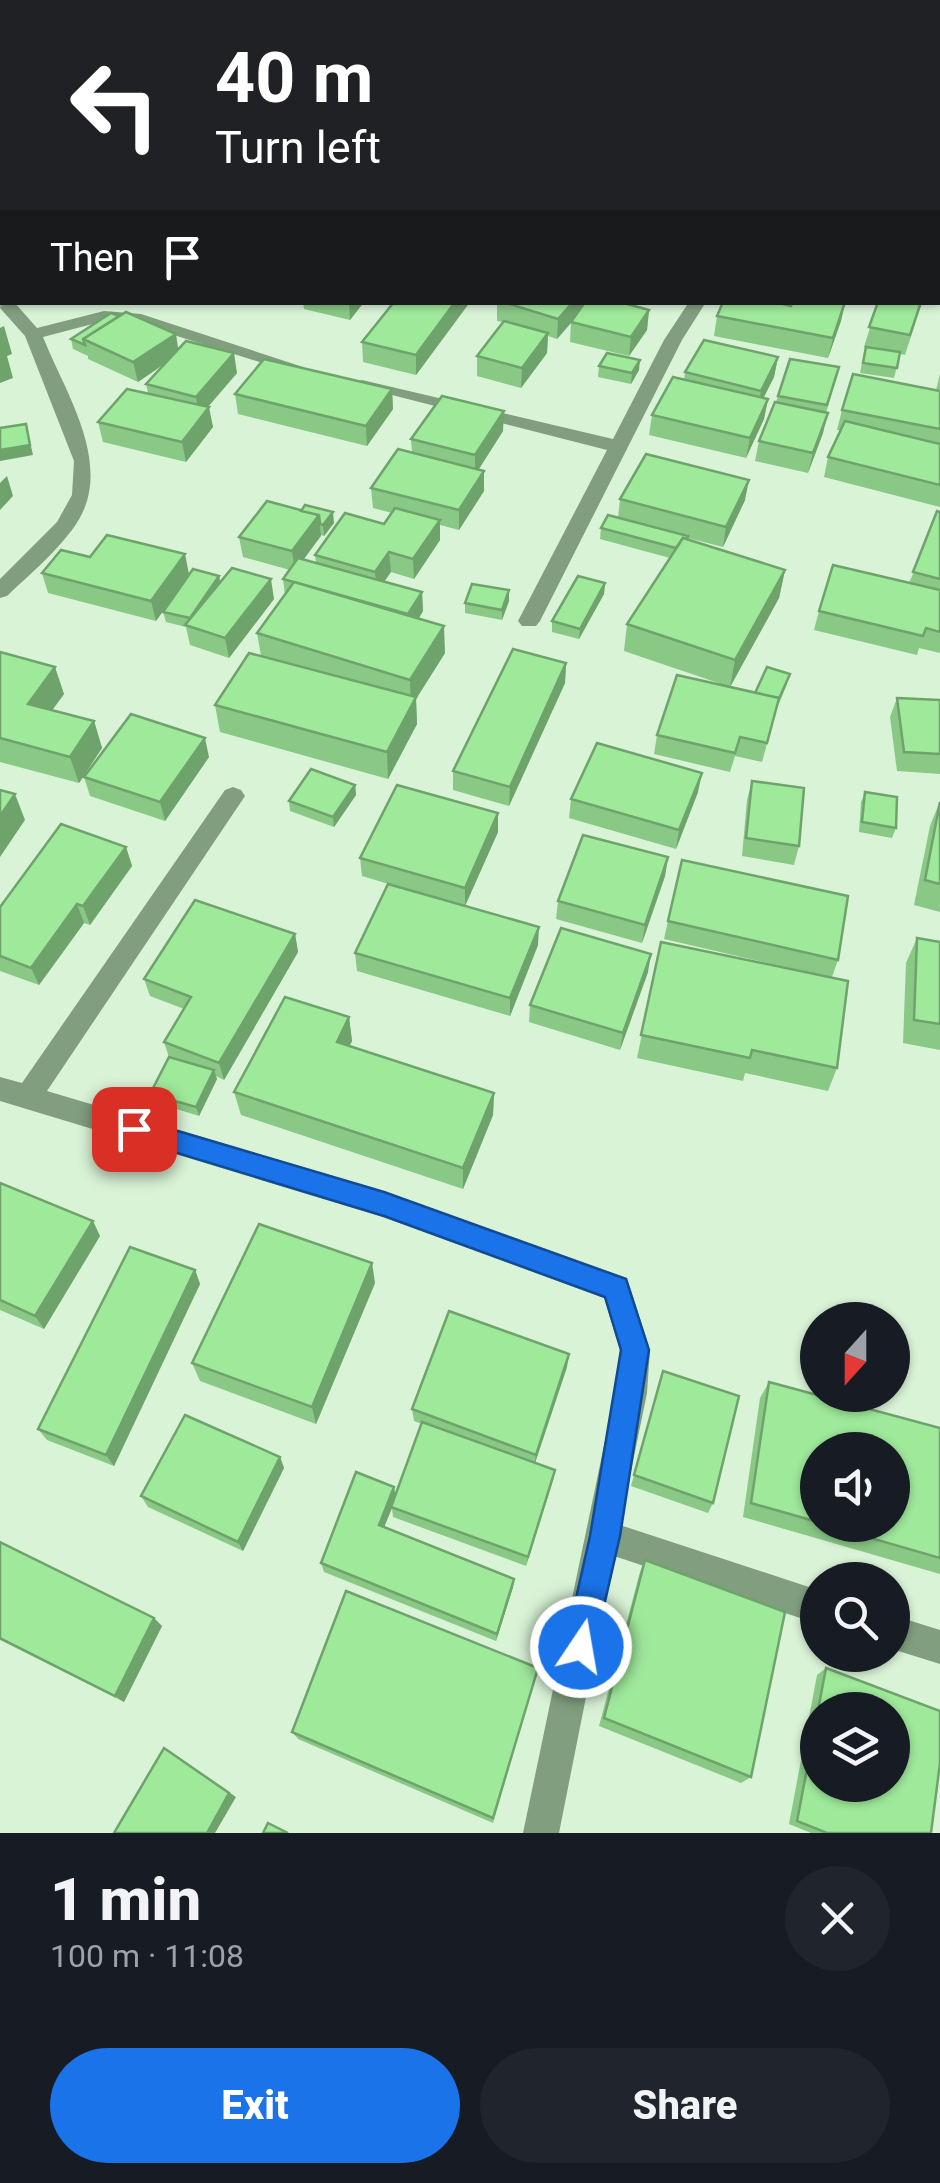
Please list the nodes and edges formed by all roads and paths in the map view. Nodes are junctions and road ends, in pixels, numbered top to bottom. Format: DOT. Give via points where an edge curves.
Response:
graph roads {
  1 [pos="6,305"];
  2 [pos="696,305"];
  3 [pos="32,334"];
  4 [pos="620,446"];
  5 [pos="0,591"];
  6 [pos="529,621"];
  7 [pos="233,796"];
  8 [pos="14,1093"];
  9 [pos="605,1536"];
  10 [pos="800,1600"];
  11 [pos="910,1638"];
  12 [pos="940,1648"];
  13 [pos="542,1833"];
  1 -- 3 [label="street"];
  2 -- 4 [label="street"];
  3 -- 4 [label="street" via="104,316 141,319 325,375"];
  3 -- 5 [label="street" via="84,462 82,495 64,526"];
  4 -- 6 [label="street"];
  7 -- 8 [label="street"];
  8 -- 9 [label="street" via="384,1204 616,1288 635,1350"];
  9 -- 10 [label="street"];
  9 -- 13 [label="street"];
  11 -- 12 [label="street"];
}
